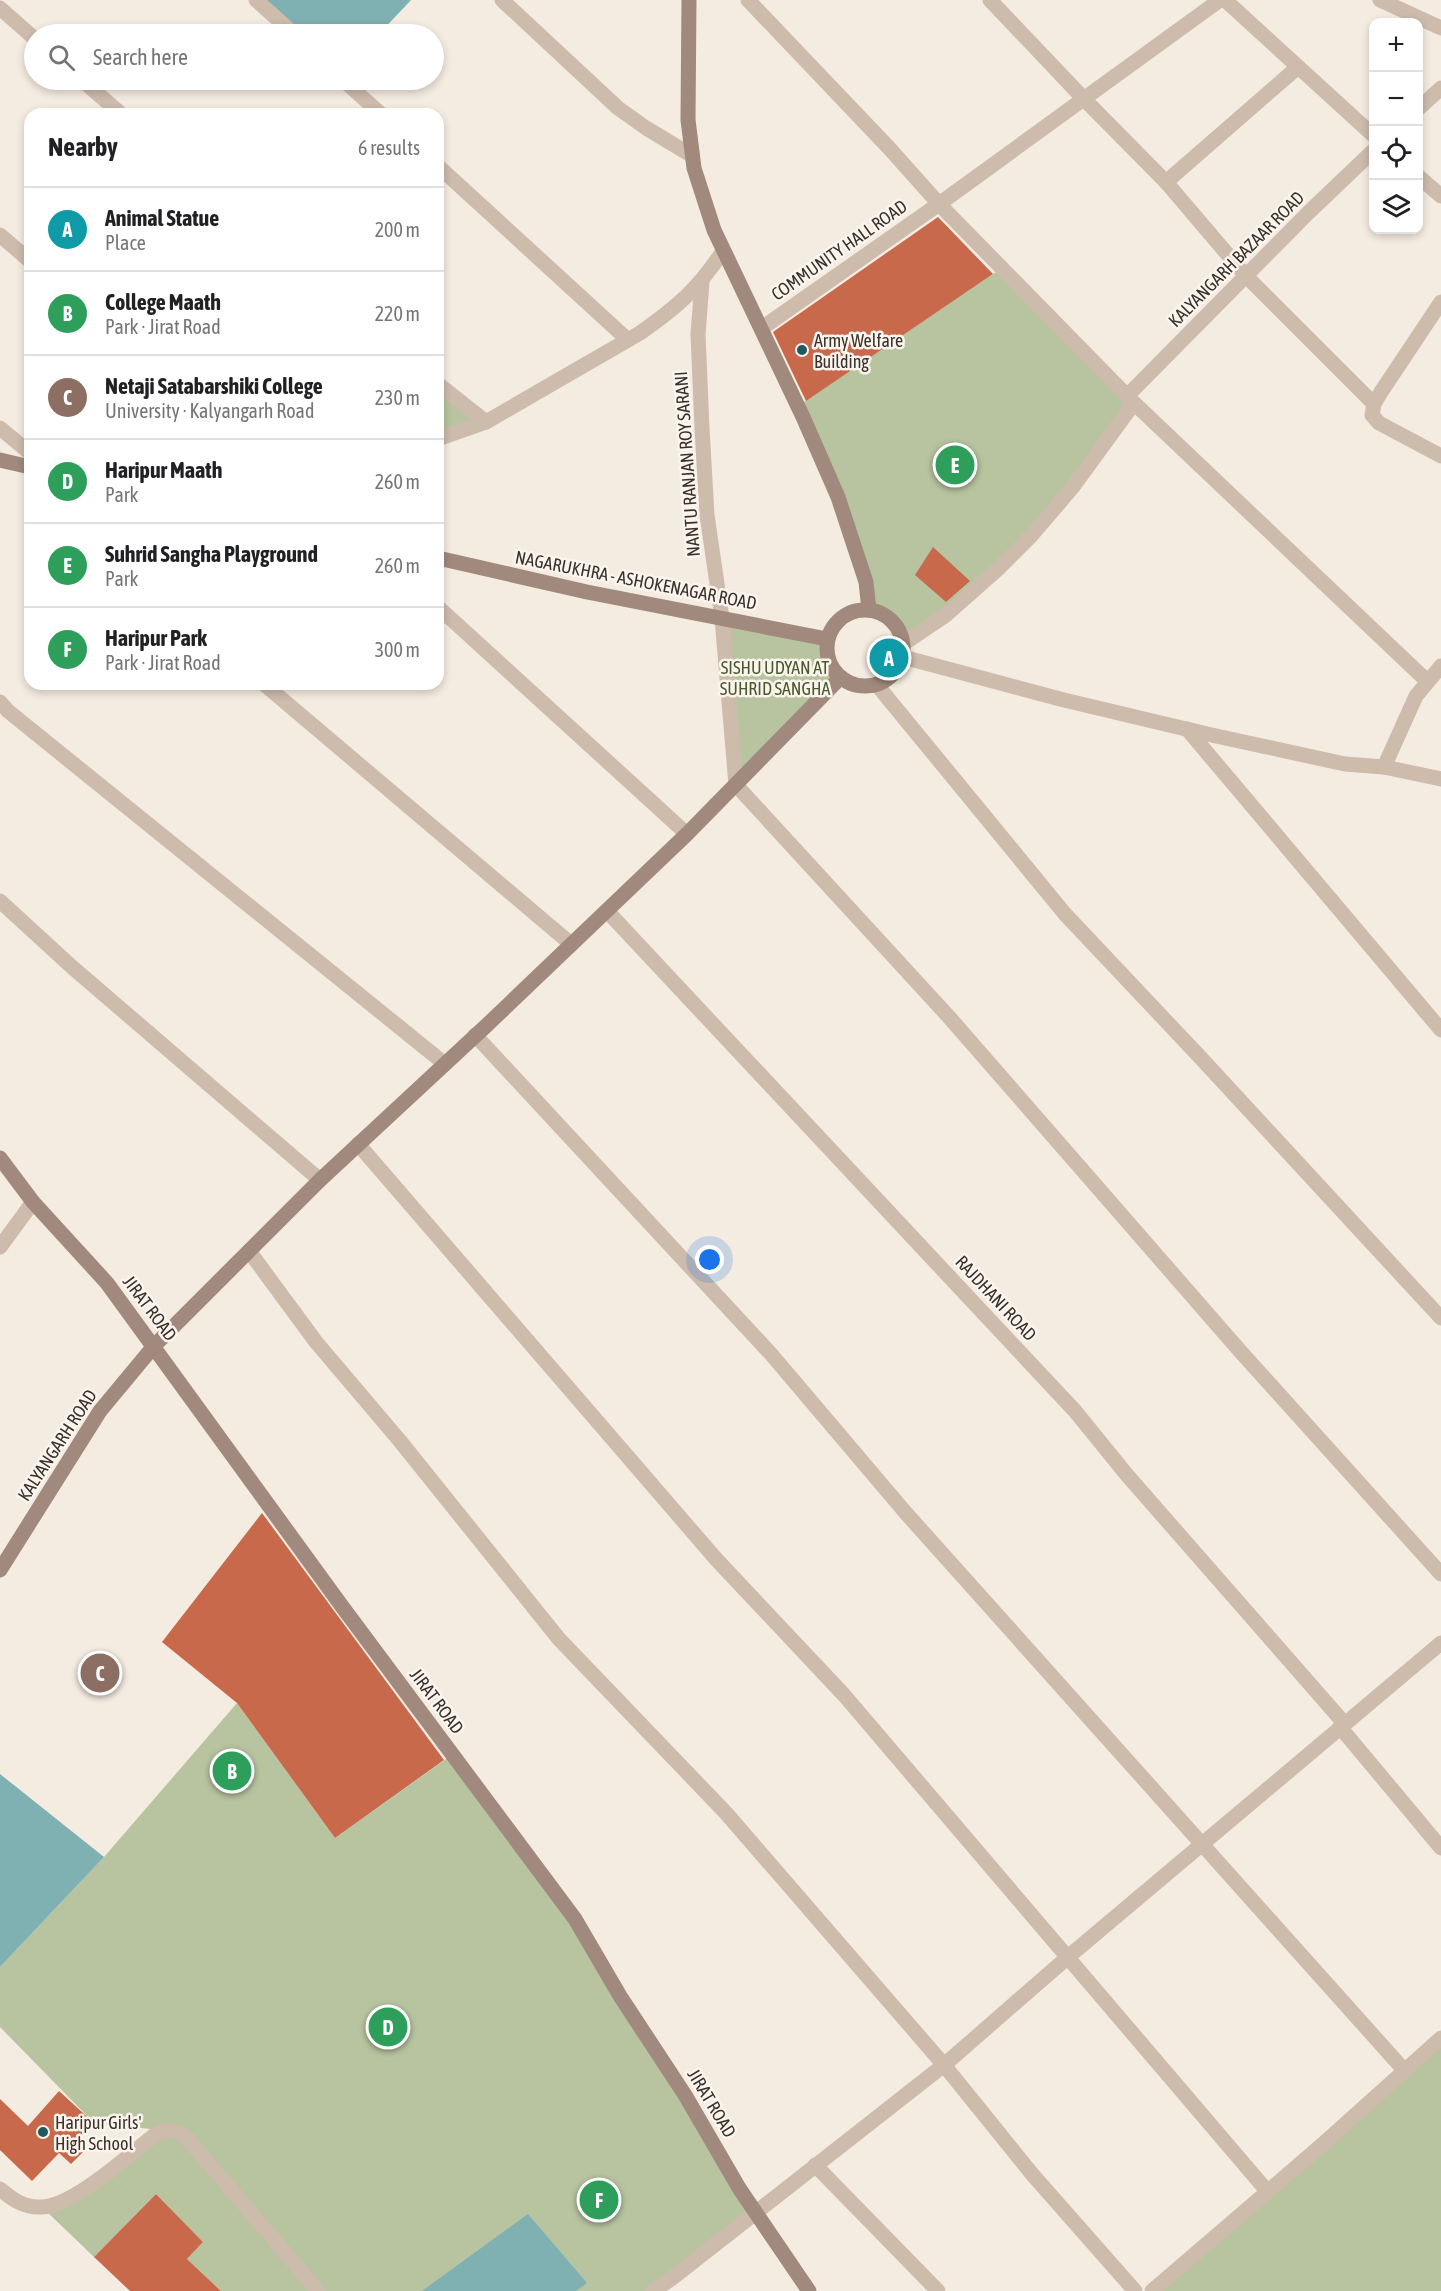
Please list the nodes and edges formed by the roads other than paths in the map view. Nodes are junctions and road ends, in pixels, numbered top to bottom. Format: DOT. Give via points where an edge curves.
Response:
graph roads {
  1 [pos="256,0"];
  2 [pos="502,0"];
  3 [pos="689,0"];
  4 [pos="748,0"];
  5 [pos="990,0"];
  6 [pos="1223,0"];
  7 [pos="1380,0"];
  8 [pos="0,8"];
  9 [pos="283,24"];
  10 [pos="1441,28"];
  11 [pos="24,29"];
  12 [pos="1298,66"];
  13 [pos="1441,88"];
  14 [pos="93,90"];
  15 [pos="354,90"];
  16 [pos="1084,99"];
  17 [pos="1423,105"];
  18 [pos="114,108"];
  19 [pos="374,108"];
  20 [pos="1369,131"];
  21 [pos="691,155"];
  22 [pos="1369,155"];
  23 [pos="444,171"];
  24 [pos="1423,180"];
  25 [pos="1166,182"];
  26 [pos="1441,196"];
  27 [pos="939,204"];
  28 [pos="0,234"];
  29 [pos="723,251"];
  30 [pos="24,256"];
  31 [pos="1246,276"];
  32 [pos="702,282"];
  33 [pos="1441,302"];
  34 [pos="762,328"];
  35 [pos="628,340"];
  36 [pos="444,389"];
  37 [pos="1130,400"];
  38 [pos="1374,404"];
  39 [pos="486,422"];
  40 [pos="0,428"];
  41 [pos="444,437"];
  42 [pos="24,448"];
  43 [pos="1441,456"];
  44 [pos="0,460"];
  45 [pos="24,467"];
  46 [pos="444,559"];
  47 [pos="869,610"];
  48 [pos="444,612"];
  49 [pos="722,618"];
  50 [pos="827,639"];
  51 [pos="903,650"];
  52 [pos="1441,666"];
  53 [pos="840,678"];
  54 [pos="1427,681"];
  55 [pos="877,685"];
  56 [pos="271,690"];
  57 [pos="0,702"];
  58 [pos="1187,729"];
  59 [pos="1384,767"];
  60 [pos="1441,779"];
  61 [pos="736,785"];
  62 [pos="687,834"];
  63 [pos="0,901"];
  64 [pos="607,911"];
  65 [pos="571,944"];
  66 [pos="1441,1030"];
  67 [pos="475,1035"];
  68 [pos="445,1064"];
  69 [pos="358,1144"];
  70 [pos="0,1158"];
  71 [pos="320,1180"];
  72 [pos="33,1202"];
  73 [pos="0,1247"];
  74 [pos="249,1251"];
  75 [pos="1441,1318"];
  76 [pos="154,1346"];
  77 [pos="0,1570"];
  78 [pos="1441,1574"];
  79 [pos="1441,1643"];
  80 [pos="1342,1725"];
  81 [pos="1201,1844"];
  82 [pos="1441,1848"];
  83 [pos="1068,1957"];
  84 [pos="1441,2038"];
  85 [pos="944,2065"];
  86 [pos="1404,2070"];
  87 [pos="815,2164"];
  88 [pos="0,2188"];
  89 [pos="1267,2191"];
  90 [pos="755,2212"];
  91 [pos="318,2291"];
  92 [pos="653,2291"];
  93 [pos="808,2291"];
  94 [pos="938,2291"];
  95 [pos="1135,2291"];
  96 [pos="1152,2291"];
  1 -- 9 [label="street"];
  2 -- 21 [label="street" via="618,108"];
  3 -- 21 [label="main road" via="687,84"];
  4 -- 27 [label="street"];
  5 -- 16 [label="street"];
  6 -- 12 [label="street"];
  6 -- 16 [label="street, COMMUNITY HALL ROAD"];
  7 -- 10 [label="street"];
  8 -- 11 [label="street"];
  12 -- 20 [label="street"];
  12 -- 25 [label="street"];
  13 -- 17 [label="street"];
  14 -- 18 [label="street"];
  15 -- 19 [label="street"];
  16 -- 25 [label="street"];
  16 -- 27 [label="street, COMMUNITY HALL ROAD"];
  21 -- 29 [label="main road"];
  22 -- 31 [label="street, KALYANGARH BAZAAR ROAD"];
  23 -- 35 [label="street"];
  24 -- 26 [label="street"];
  25 -- 31 [label="street"];
  27 -- 34 [label="street, COMMUNITY HALL ROAD"];
  27 -- 37 [label="street"];
  28 -- 30 [label="street"];
  29 -- 32 [label="street"];
  29 -- 34 [label="main road"];
  31 -- 37 [label="street, KALYANGARH BAZAAR ROAD"];
  31 -- 38 [label="street"];
  32 -- 35 [label="street"];
  32 -- 49 [label="street, NANTU RANJAN ROY SARANI" via="698,334 707,514"];
  33 -- 38 [label="street"];
  34 -- 47 [label="main road" via="838,497 866,582"];
  35 -- 39 [label="street"];
  36 -- 39 [label="street"];
  37 -- 51 [label="street, KALYANGARH BAZAAR ROAD" via="1072,488 1030,536 998,569"];
  37 -- 54 [label="street"];
  38 -- 43 [label="street" via="1372,415 1379,423"];
  39 -- 41 [label="street"];
  40 -- 42 [label="street"];
  44 -- 45 [label="main road"];
  46 -- 49 [label="main road, NAGARUKHRA - ASHOKENAGAR ROAD"];
  47 -- 50 [label="main road" via="845,615"];
  47 -- 51 [label="main road" via="892,621 900,631"];
  48 -- 62 [label="street"];
  49 -- 50 [label="main road, NAGARUKHRA - ASHOKENAGAR ROAD"];
  49 -- 61 [label="street, NANTU RANJAN ROY SARANI"];
  50 -- 53 [label="main road" via="827,657"];
  51 -- 55 [label="main road" via="898,669"];
  51 -- 58 [label="street" via="1053,697"];
  52 -- 54 [label="street"];
  53 -- 55 [label="main road" via="864,687"];
  53 -- 61 [label="main road, KALYANGARH ROAD"];
  54 -- 59 [label="street" via="1416,696"];
  55 -- 75 [label="street" via="1065,914"];
  56 -- 65 [label="street"];
  57 -- 68 [label="street"];
  58 -- 59 [label="street" via="1345,764"];
  58 -- 66 [label="street"];
  59 -- 60 [label="street"];
  61 -- 62 [label="main road, KALYANGARH ROAD"];
  61 -- 78 [label="street" via="949,1017 1232,1342"];
  62 -- 64 [label="main road, KALYANGARH ROAD"];
  63 -- 71 [label="street"];
  64 -- 65 [label="main road, KALYANGARH ROAD"];
  64 -- 80 [label="street, RAJDHANI ROAD" via="1075,1412"];
  65 -- 67 [label="main road, KALYANGARH ROAD"];
  67 -- 68 [label="main road, KALYANGARH ROAD"];
  67 -- 81 [label="street" via="771,1354 904,1512"];
  68 -- 69 [label="main road, KALYANGARH ROAD"];
  69 -- 71 [label="main road, KALYANGARH ROAD"];
  69 -- 83 [label="street" via="716,1559 844,1695"];
  70 -- 72 [label="main road, JIRAT ROAD"];
  71 -- 74 [label="main road, KALYANGARH ROAD"];
  72 -- 73 [label="street"];
  72 -- 76 [label="main road, JIRAT ROAD" via="107,1283"];
  74 -- 76 [label="main road, KALYANGARH ROAD"];
  74 -- 85 [label="street" via="316,1342 559,1639 726,1813"];
  76 -- 77 [label="main road, KALYANGARH ROAD" via="100,1411"];
  76 -- 90 [label="main road, JIRAT ROAD" via="575,1919"];
  79 -- 80 [label="street"];
  80 -- 81 [label="street"];
  80 -- 82 [label="street, RAJDHANI ROAD"];
  81 -- 83 [label="street"];
  81 -- 86 [label="street"];
  83 -- 85 [label="street"];
  83 -- 89 [label="street"];
  84 -- 86 [label="street"];
  85 -- 87 [label="street"];
  85 -- 95 [label="street" via="1032,2174"];
  86 -- 89 [label="street"];
  87 -- 90 [label="street"];
  87 -- 94 [label="street"];
  88 -- 91 [label="street" via="28,2206 43,2208 60,2203 75,2196 156,2134 180,2132"];
  89 -- 96 [label="street"];
  90 -- 92 [label="street"];
  90 -- 93 [label="main road, JIRAT ROAD"];
}
